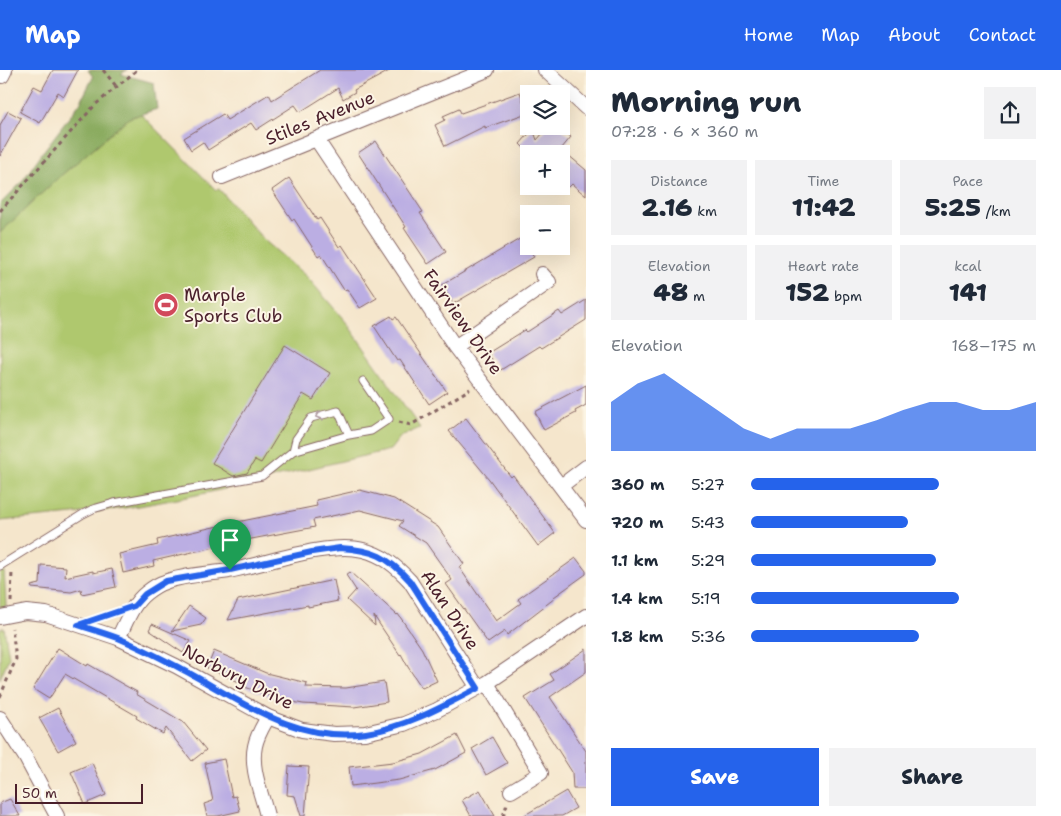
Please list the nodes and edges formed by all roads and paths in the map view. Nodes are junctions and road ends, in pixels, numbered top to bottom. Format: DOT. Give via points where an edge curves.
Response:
graph roads {
  1 [pos="103,70"];
  2 [pos="137,70"];
  3 [pos="487,70"];
  4 [pos="544,70"];
  5 [pos="116,86"];
  6 [pos="586,108"];
  7 [pos="317,140"];
  8 [pos="222,177"];
  9 [pos="0,211"];
  10 [pos="542,274"];
  11 [pos="455,347"];
  12 [pos="363,381"];
  13 [pos="482,382"];
  14 [pos="389,419"];
  15 [pos="349,436"];
  16 [pos="293,450"];
  17 [pos="586,467"];
  18 [pos="561,486"];
  19 [pos="586,520"];
  20 [pos="0,566"];
  21 [pos="586,616"];
  22 [pos="0,617"];
  23 [pos="118,638"];
  24 [pos="482,686"];
  25 [pos="268,717"];
  26 [pos="0,718"];
  27 [pos="511,791"];
  28 [pos="58,816"];
  29 [pos="268,816"];
  1 -- 5 [label="path"];
  2 -- 5 [label="path"];
  3 -- 7 [label="street, Stiles Avenue"];
  4 -- 6 [label="street"];
  5 -- 9 [label="path"];
  7 -- 8 [label="street, Stiles Avenue"];
  7 -- 11 [label="street, Fairview Drive"];
  10 -- 11 [label="street" via="549,282"];
  11 -- 13 [label="street, Fairview Drive"];
  12 -- 14 [label="lane"];
  13 -- 14 [label="path" via="410,425"];
  13 -- 18 [label="street, Fairview Drive"];
  14 -- 15 [label="lane" via="371,431"];
  15 -- 16 [label="lane"];
  15 -- 16 [label="lane, one-way" via="338,411 311,418 296,439"];
  16 -- 20 [label="lane" via="262,476 93,509"];
  17 -- 18 [label="street"];
  18 -- 19 [label="street, Fairview Drive"];
  21 -- 24 [label="street, Norbury Drive"];
  22 -- 23 [label="street, Norbury Drive" via="26,612 46,614"];
  23 -- 24 [label="street, Alan Drive" via="136,603 166,581 312,552 362,549 380,555 410,581"];
  23 -- 25 [label="street, Norbury Drive"];
  24 -- 25 [label="street, Norbury Drive" via="404,724 365,733 302,730"];
  24 -- 27 [label="street, Alan Drive" via="541,773"];
  25 -- 29 [label="street" via="258,736 254,754"];
  26 -- 28 [label="street"];
}
